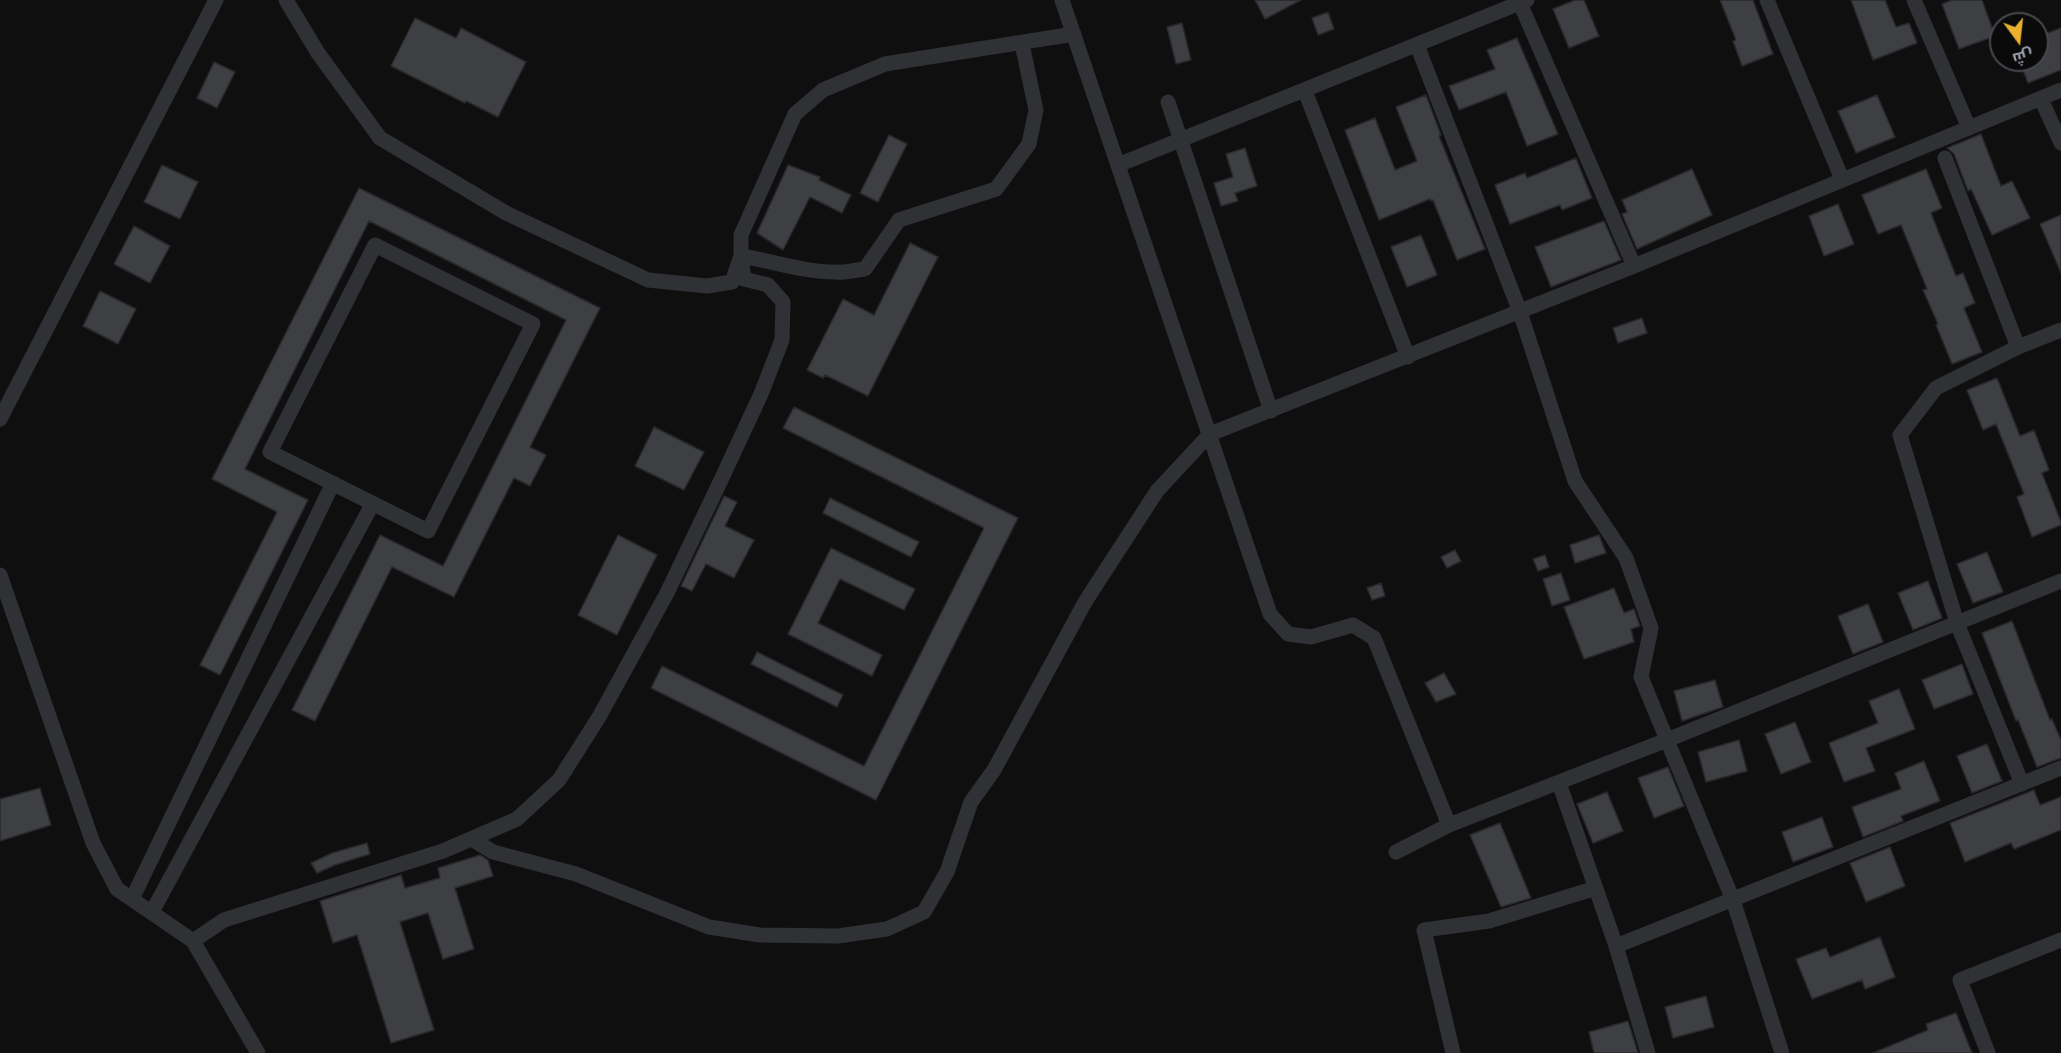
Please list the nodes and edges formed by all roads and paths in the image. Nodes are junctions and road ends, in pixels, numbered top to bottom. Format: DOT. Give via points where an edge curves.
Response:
graph roads {
  1 [pos="216,0"];
  2 [pos="286,0"];
  3 [pos="1062,0"];
  4 [pos="1767,0"];
  5 [pos="1914,0"];
  6 [pos="1524,2"];
  7 [pos="1074,34"];
  8 [pos="1022,44"];
  9 [pos="1417,45"];
  10 [pos="2061,90"];
  11 [pos="1305,91"];
  12 [pos="2041,99"];
  13 [pos="1168,102"];
  14 [pos="1969,128"];
  15 [pos="1182,140"];
  16 [pos="2061,143"];
  17 [pos="1945,158"];
  18 [pos="1118,165"];
  19 [pos="1842,179"];
  20 [pos="741,256"];
  21 [pos="1634,266"];
  22 [pos="1520,312"];
  23 [pos="2061,330"];
  24 [pos="2018,347"];
  25 [pos="1408,357"];
  26 [pos="1271,411"];
  27 [pos="0,419"];
  28 [pos="1210,434"];
  29 [pos="333,483"];
  30 [pos="373,504"];
  31 [pos="0,575"];
  32 [pos="2061,581"];
  33 [pos="1957,623"];
  34 [pos="1667,740"];
  35 [pos="2061,768"];
  36 [pos="1559,783"];
  37 [pos="2022,784"];
  38 [pos="1449,825"];
  39 [pos="472,839"];
  40 [pos="1396,852"];
  41 [pos="1596,888"];
  42 [pos="132,899"];
  43 [pos="1733,900"];
  44 [pos="152,912"];
  45 [pos="2061,940"];
  46 [pos="193,941"];
  47 [pos="1616,946"];
  48 [pos="258,1053"];
  49 [pos="1453,1053"];
  50 [pos="1648,1053"];
  51 [pos="1782,1053"];
  52 [pos="1988,1053"];
  1 -- 27 [label="street"];
  2 -- 20 [label="street" via="318,53 380,138 506,213 648,280 707,286 732,282"];
  3 -- 7 [label="street"];
  4 -- 19 [label="street"];
  5 -- 14 [label="street"];
  6 -- 9 [label="street"];
  6 -- 21 [label="street"];
  7 -- 8 [label="street"];
  7 -- 18 [label="street"];
  8 -- 20 [label="street" via="885,64 823,90 795,114 741,236"];
  8 -- 20 [label="street" via="1036,110 1029,144 996,189 899,220 865,269 838,273 806,270"];
  9 -- 11 [label="street"];
  9 -- 22 [label="street"];
  10 -- 12 [label="street"];
  11 -- 15 [label="street"];
  11 -- 25 [label="street"];
  12 -- 14 [label="street"];
  12 -- 16 [label="street"];
  13 -- 15 [label="street"];
  14 -- 19 [label="street"];
  15 -- 18 [label="street"];
  15 -- 26 [label="street"];
  17 -- 24 [label="street"];
  18 -- 28 [label="street"];
  19 -- 21 [label="street"];
  20 -- 39 [label="street" via="744,279 768,285 783,302 782,340 761,394 667,593 599,717 559,780 517,819"];
  21 -- 22 [label="street"];
  22 -- 25 [label="street"];
  22 -- 34 [label="street" via="1575,482 1626,558 1651,628 1641,677"];
  23 -- 24 [label="street"];
  24 -- 33 [label="street" via="1936,388 1900,435"];
  25 -- 26 [label="street"];
  26 -- 28 [label="street"];
  28 -- 38 [label="street" via="1270,614 1288,634 1311,637 1353,625 1374,638"];
  28 -- 39 [label="street" via="1157,491 1085,602 994,770 971,802 947,872 924,912 887,929 838,936 760,934 709,927 576,874 493,852"];
  29 -- 30 [label="street"];
  29 -- 30 [label="street" via="270,452 375,244 533,324 428,531"];
  29 -- 42 [label="street"];
  30 -- 44 [label="street"];
  31 -- 42 [label="street" via="93,843 117,889"];
  32 -- 33 [label="street"];
  33 -- 34 [label="street"];
  33 -- 37 [label="street"];
  34 -- 36 [label="street"];
  34 -- 43 [label="street"];
  35 -- 37 [label="street"];
  36 -- 38 [label="street"];
  36 -- 41 [label="street"];
  37 -- 43 [label="street"];
  38 -- 40 [label="street"];
  39 -- 46 [label="street" via="224,920"];
  41 -- 47 [label="street"];
  41 -- 49 [label="street" via="1489,921 1424,930"];
  42 -- 44 [label="street"];
  43 -- 47 [label="street"];
  43 -- 51 [label="street"];
  44 -- 46 [label="street"];
  45 -- 52 [label="street" via="1960,980"];
  46 -- 48 [label="street"];
  47 -- 50 [label="street"];
}
